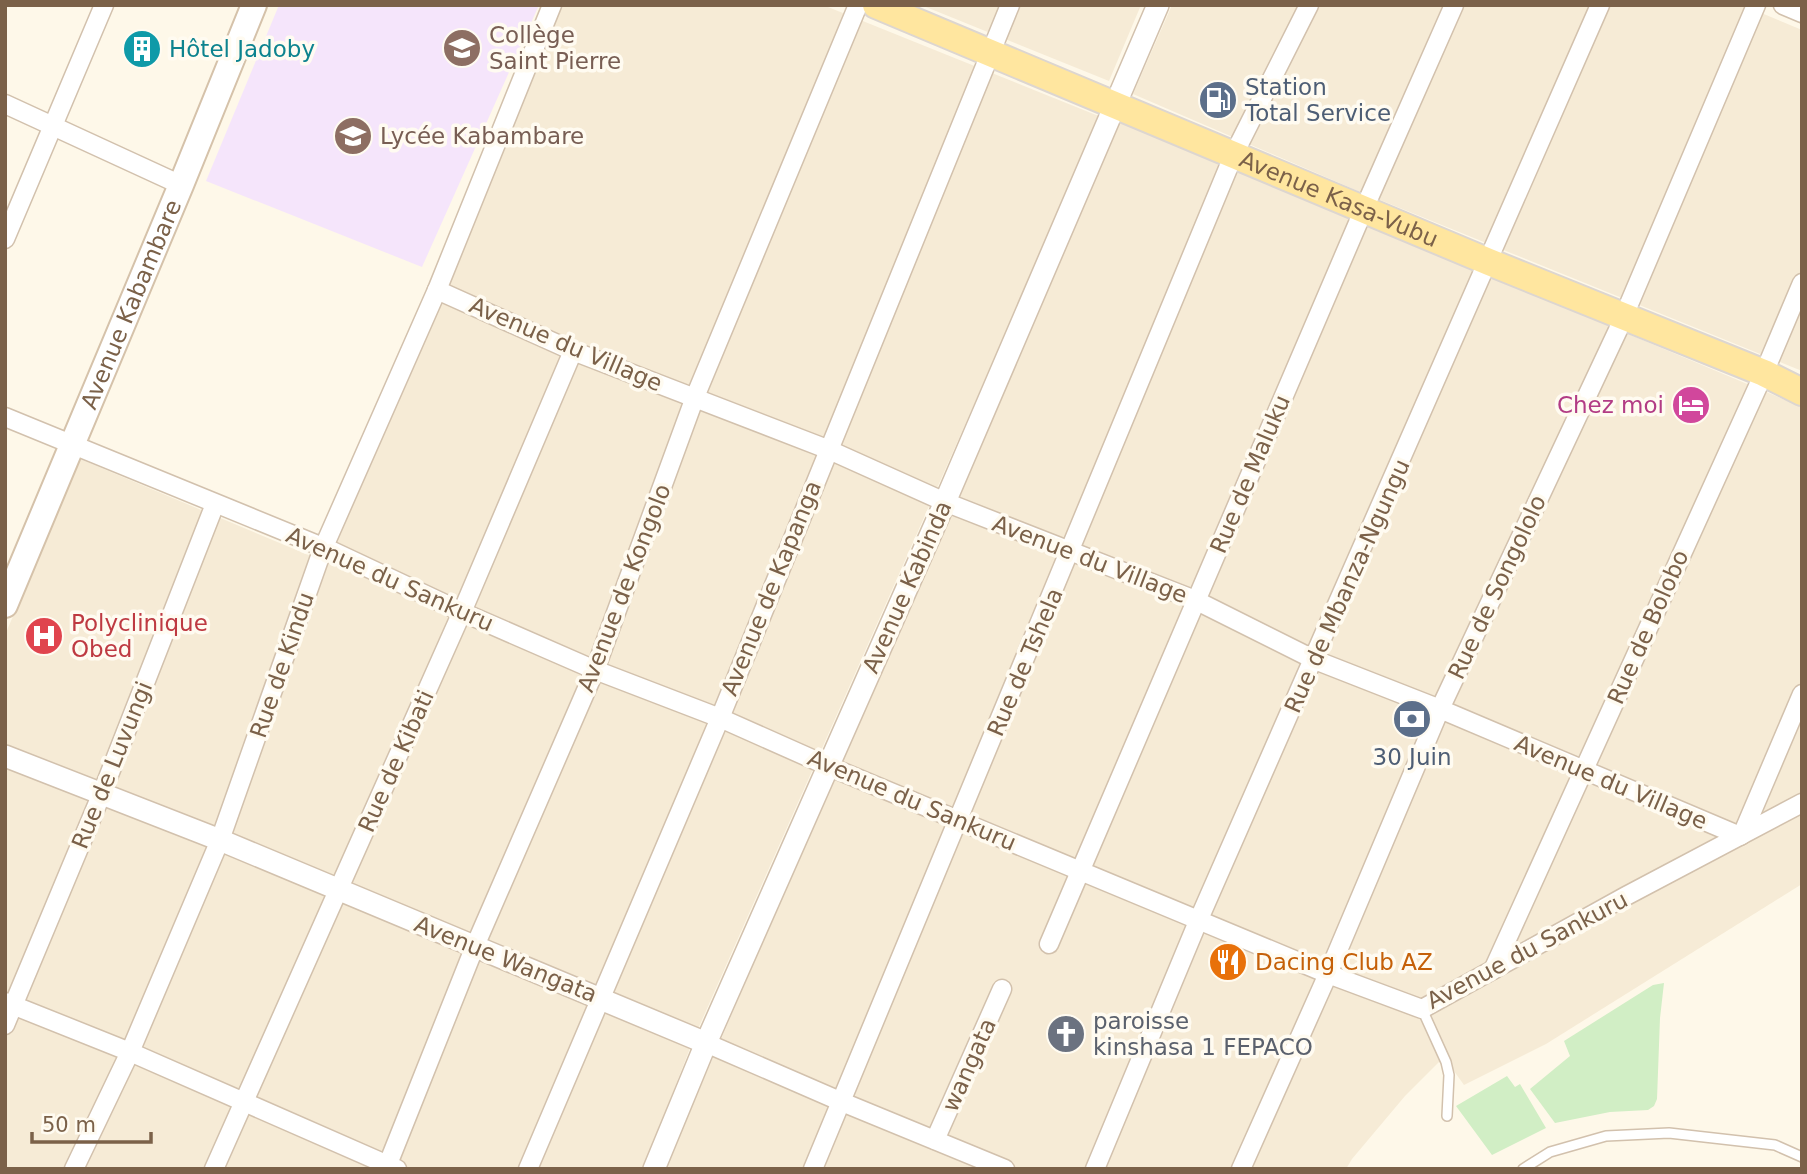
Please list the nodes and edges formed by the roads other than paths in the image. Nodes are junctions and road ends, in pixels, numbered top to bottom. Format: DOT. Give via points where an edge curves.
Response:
graph roads {
  1 [pos="104,5"];
  2 [pos="254,5"];
  3 [pos="552,5"];
  4 [pos="858,5"];
  5 [pos="876,5"];
  6 [pos="1010,5"];
  7 [pos="1158,5"];
  8 [pos="1310,5"];
  9 [pos="1454,5"];
  10 [pos="1600,5"];
  11 [pos="1756,5"];
  12 [pos="1783,5"];
  13 [pos="1802,13"];
  14 [pos="991,51"];
  15 [pos="5,104"];
  16 [pos="1115,104"];
  17 [pos="52,125"];
  18 [pos="1234,154"];
  19 [pos="181,185"];
  20 [pos="1364,209"];
  21 [pos="5,239"];
  22 [pos="1489,262"];
  23 [pos="1802,283"];
  24 [pos="437,290"];
  25 [pos="1624,317"];
  26 [pos="573,351"];
  27 [pos="1764,373"];
  28 [pos="1802,392"];
  29 [pos="695,397"];
  30 [pos="5,417"];
  31 [pos="73,444"];
  32 [pos="827,449"];
  33 [pos="945,502"];
  34 [pos="215,504"];
  35 [pos="323,548"];
  36 [pos="1071,552"];
  37 [pos="1195,600"];
  38 [pos="5,605"];
  39 [pos="462,612"];
  40 [pos="1315,660"];
  41 [pos="596,670"];
  42 [pos="1802,694"];
  43 [pos="1440,709"];
  44 [pos="720,718"];
  45 [pos="5,756"];
  46 [pos="828,766"];
  47 [pos="1583,770"];
  48 [pos="102,793"];
  49 [pos="1802,803"];
  50 [pos="959,819"];
  51 [pos="1741,835"];
  52 [pos="220,840"];
  53 [pos="1080,870"];
  54 [pos="339,890"];
  55 [pos="1199,919"];
  56 [pos="1048,944"];
  57 [pos="475,946"];
  58 [pos="1493,970"];
  59 [pos="1328,974"];
  60 [pos="1002,989"];
  61 [pos="600,997"];
  62 [pos="9,1004"];
  63 [pos="1422,1009"];
  64 [pos="5,1025"];
  65 [pos="706,1043"];
  66 [pos="130,1052"];
  67 [pos="842,1102"];
  68 [pos="242,1103"];
  69 [pos="1447,1116"];
  70 [pos="935,1140"];
  71 [pos="1802,1157"];
  72 [pos="965,1161"];
  73 [pos="390,1168"];
  74 [pos="74,1169"];
  75 [pos="214,1169"];
  76 [pos="528,1169"];
  77 [pos="654,1169"];
  78 [pos="813,1169"];
  79 [pos="1004,1169"];
  80 [pos="1095,1169"];
  81 [pos="1241,1169"];
  82 [pos="1523,1169"];
  1 -- 17 [label="street"];
  2 -- 19 [label="main road, Avenue Kabambare"];
  3 -- 24 [label="street, Rue de Kindu"];
  4 -- 29 [label="street, Avenue de Kongolo"];
  5 -- 14 [label="main road, Avenue Kasa-Vubu"];
  6 -- 14 [label="street, Avenue de Kapanga"];
  7 -- 16 [label="street, Avenue Kabinda"];
  8 -- 18 [label="street, Rue de Tshela"];
  9 -- 20 [label="street, Rue de Maluku"];
  10 -- 22 [label="street, Rue de Mbanza-Ngungu"];
  11 -- 25 [label="street, Rue de Songololo"];
  12 -- 13 [label="street"];
  14 -- 16 [label="main road, Avenue Kasa-Vubu"];
  14 -- 32 [label="street, Avenue de Kapanga"];
  15 -- 17 [label="street"];
  16 -- 18 [label="main road, Avenue Kasa-Vubu"];
  16 -- 33 [label="street, Avenue Kabinda"];
  17 -- 19 [label="street"];
  17 -- 21 [label="street"];
  18 -- 20 [label="main road, Avenue Kasa-Vubu"];
  18 -- 36 [label="street, Rue de Tshela"];
  19 -- 31 [label="main road, Avenue Kabambare"];
  20 -- 22 [label="main road, Avenue Kasa-Vubu"];
  20 -- 37 [label="street, Rue de Maluku"];
  22 -- 25 [label="main road, Avenue Kasa-Vubu"];
  22 -- 40 [label="street, Rue de Mbanza-Ngungu"];
  23 -- 27 [label="street, Rue de Bolobo"];
  24 -- 26 [label="street, Avenue du Village"];
  24 -- 35 [label="street, Rue de Kindu"];
  25 -- 27 [label="main road, Avenue Kasa-Vubu"];
  25 -- 43 [label="street, Rue de Songololo"];
  26 -- 29 [label="street, Avenue du Village"];
  26 -- 39 [label="street, Rue de Kibati"];
  27 -- 28 [label="main road, Avenue Kasa-Vubu"];
  27 -- 47 [label="street, Rue de Bolobo"];
  29 -- 32 [label="street, Avenue du Village"];
  29 -- 41 [label="street, Avenue de Kongolo"];
  30 -- 31 [label="street, Avenue du Sankuru"];
  31 -- 34 [label="street, Avenue du Sankuru"];
  31 -- 38 [label="main road, Avenue Kabambare"];
  32 -- 33 [label="street, Avenue du Village"];
  32 -- 44 [label="street, Avenue de Kapanga"];
  33 -- 36 [label="street, Avenue du Village"];
  33 -- 46 [label="street, Avenue Kabinda"];
  34 -- 35 [label="street, Avenue du Sankuru"];
  34 -- 48 [label="street, Rue de Luvungi"];
  35 -- 39 [label="street, Avenue du Sankuru"];
  35 -- 52 [label="street, Rue de Kindu"];
  36 -- 37 [label="street, Avenue du Village"];
  36 -- 50 [label="street, Rue de Tshela"];
  37 -- 40 [label="street, Avenue du Village"];
  37 -- 53 [label="street, Rue de Maluku"];
  39 -- 41 [label="street, Avenue du Sankuru"];
  39 -- 54 [label="street, Rue de Kibati"];
  40 -- 43 [label="street, Avenue du Village"];
  40 -- 55 [label="street, Rue de Mbanza-Ngungu"];
  41 -- 44 [label="street, Avenue du Sankuru"];
  41 -- 57 [label="street, Avenue de Kongolo"];
  42 -- 51 [label="street"];
  43 -- 47 [label="street, Avenue du Village"];
  43 -- 59 [label="street, Rue de Songololo"];
  44 -- 46 [label="street, Avenue du Sankuru"];
  44 -- 61 [label="street, Avenue de Kapanga"];
  45 -- 48 [label="street, Avenue Wangata"];
  46 -- 50 [label="street, Avenue du Sankuru"];
  46 -- 65 [label="street, Avenue Kabinda"];
  47 -- 51 [label="street, Avenue du Village"];
  47 -- 58 [label="street, Rue de Bolobo"];
  48 -- 52 [label="street, Avenue Wangata"];
  48 -- 62 [label="street, Rue de Luvungi"];
  49 -- 51 [label="street, Avenue du Sankuru"];
  50 -- 53 [label="street, Avenue du Sankuru"];
  50 -- 67 [label="street, Rue de Tshela"];
  51 -- 58 [label="street, Avenue du Sankuru"];
  52 -- 54 [label="street, Avenue Wangata"];
  52 -- 66 [label="street, Rue de Kindu"];
  53 -- 55 [label="street, Avenue du Sankuru"];
  53 -- 56 [label="street, Rue de Maluku"];
  54 -- 57 [label="street, Avenue Wangata"];
  54 -- 68 [label="street, Rue de Kibati"];
  55 -- 59 [label="street, Avenue du Sankuru"];
  55 -- 80 [label="street, Rue de Mbanza-Ngungu"];
  57 -- 61 [label="street, Avenue Wangata"];
  57 -- 73 [label="street, Avenue de Kongolo"];
  58 -- 63 [label="street, Avenue du Sankuru"];
  59 -- 63 [label="street, Avenue du Sankuru"];
  59 -- 81 [label="street, Rue de Songololo"];
  60 -- 70 [label="street, wangata"];
  61 -- 65 [label="street, Avenue Wangata"];
  61 -- 76 [label="street, Avenue de Kapanga"];
  62 -- 64 [label="street, Rue de Luvungi"];
  62 -- 66 [label="street"];
  63 -- 69 [label="lane" via="1446,1062"];
  65 -- 67 [label="street, Avenue Wangata"];
  65 -- 77 [label="street, Avenue Kabinda"];
  66 -- 68 [label="street"];
  66 -- 74 [label="street, Rue de Kindu"];
  67 -- 70 [label="street, Avenue Wangata"];
  67 -- 78 [label="street, Rue de Tshela"];
  68 -- 73 [label="street"];
  68 -- 75 [label="street, Rue de Kibati"];
  70 -- 72 [label="street, Avenue Wangata"];
  71 -- 82 [label="lane" via="1775,1145 1657,1133 1606,1136 1550,1152"];
  72 -- 79 [label="street, Avenue Wangata"];
}
